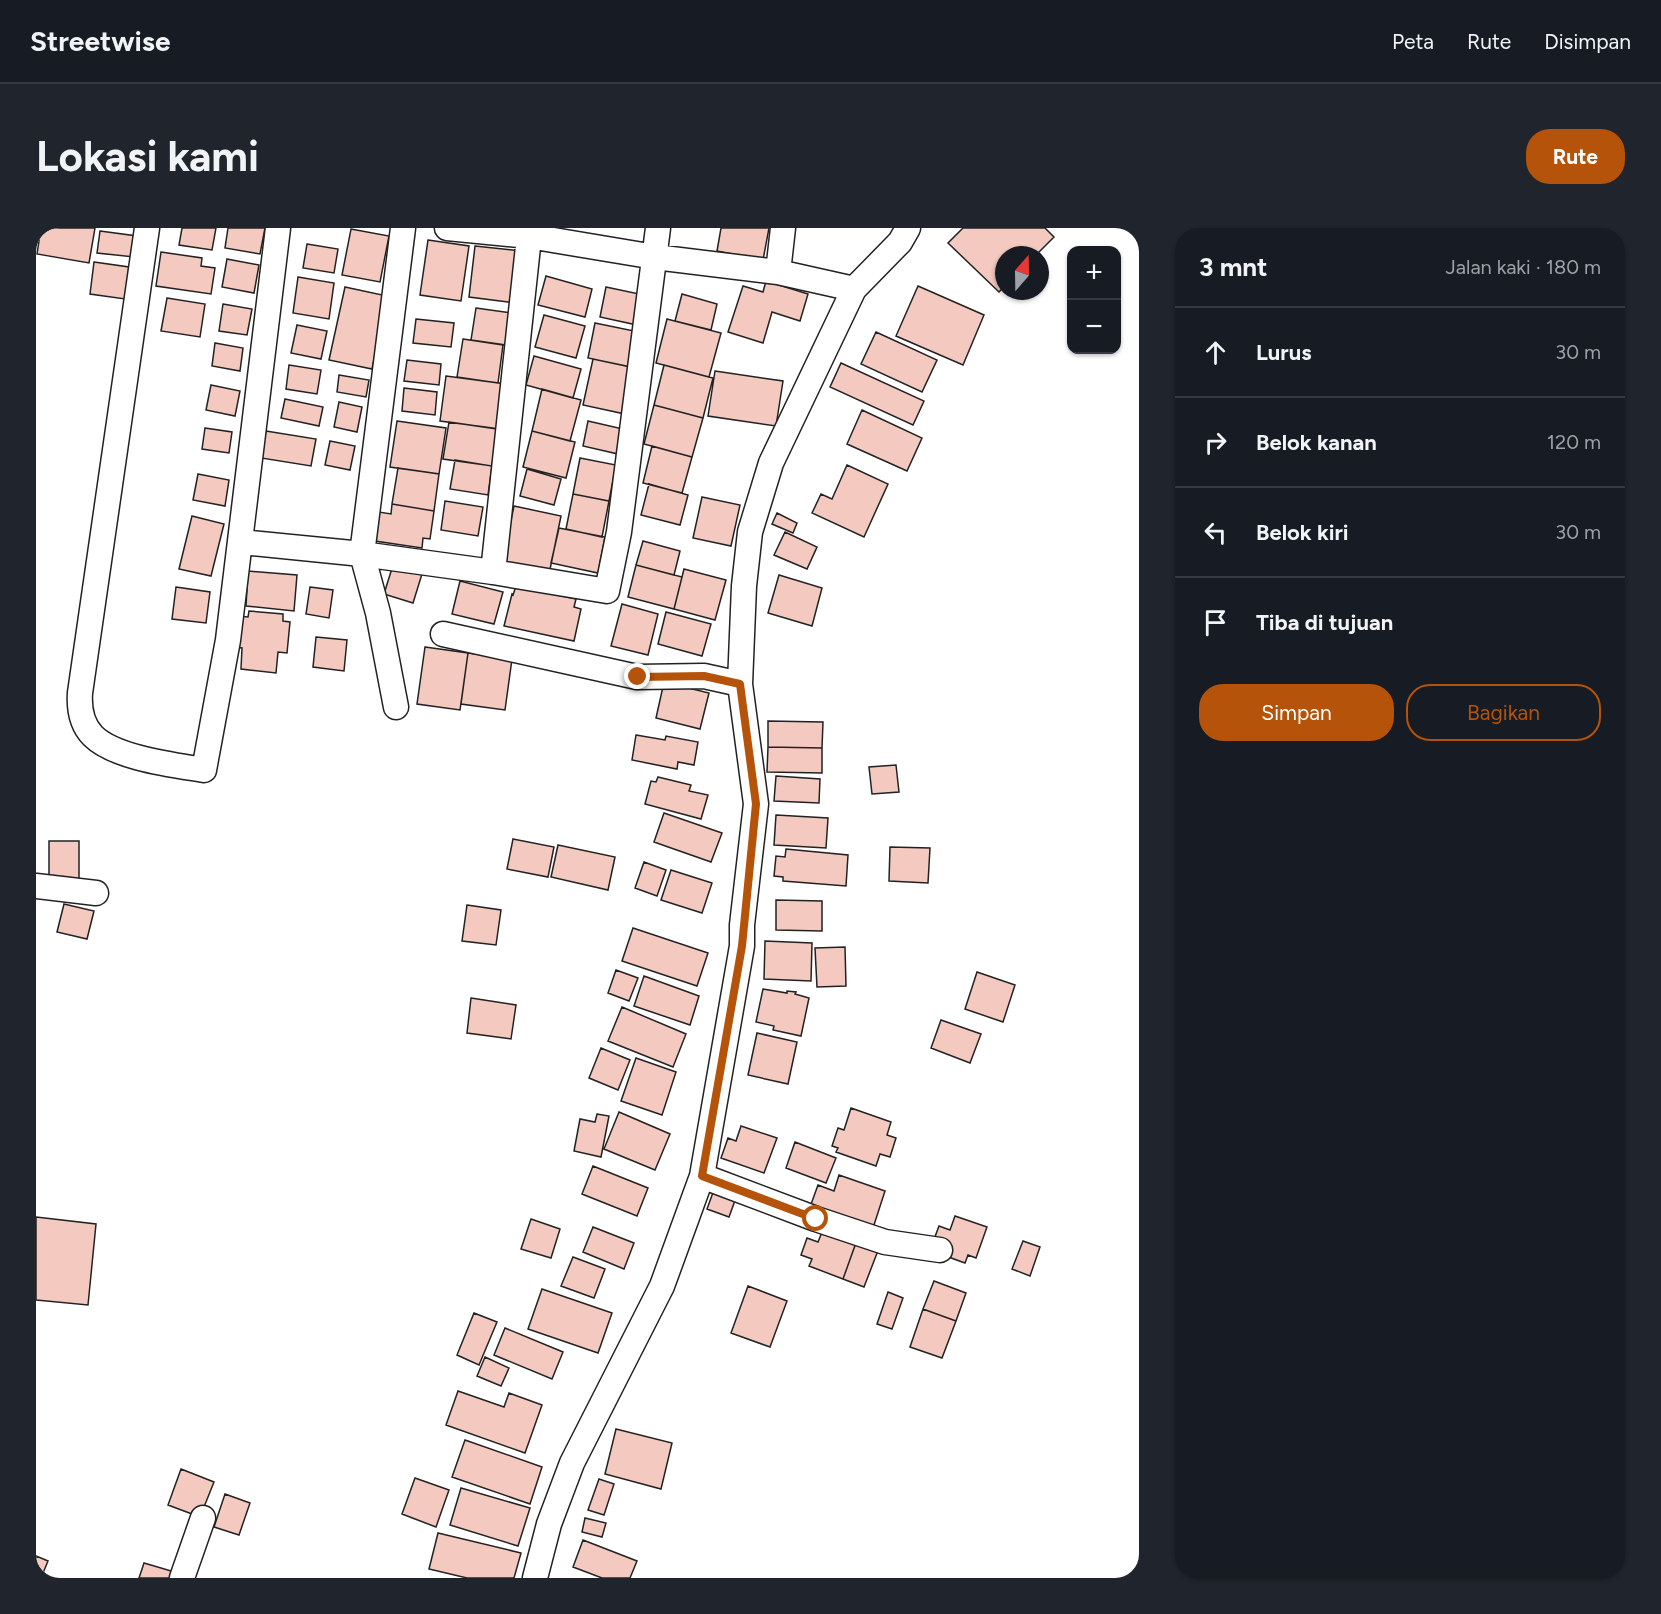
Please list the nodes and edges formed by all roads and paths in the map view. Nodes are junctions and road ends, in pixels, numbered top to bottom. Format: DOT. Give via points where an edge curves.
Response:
graph roads {
  1 [pos="147,228"];
  2 [pos="278,228"];
  3 [pos="403,228"];
  4 [pos="447,228"];
  5 [pos="658,228"];
  6 [pos="783,228"];
  7 [pos="908,228"];
  8 [pos="529,232"];
  9 [pos="655,257"];
  10 [pos="778,272"];
  11 [pos="855,289"];
  12 [pos="241,542"];
  13 [pos="362,554"];
  14 [pos="493,572"];
  15 [pos="443,634"];
  16 [pos="740,684"];
  17 [pos="396,708"];
  18 [pos="36,886"];
  19 [pos="96,893"];
  20 [pos="702,1176"];
  21 [pos="940,1250"];
  22 [pos="202,1518"];
  23 [pos="182,1578"];
  24 [pos="535,1578"];
  1 -- 12 [label="street" via="80,693 84,723 108,747 149,761 204,770"];
  2 -- 12 [label="street"];
  3 -- 13 [label="street"];
  4 -- 8 [label="street"];
  5 -- 9 [label="street"];
  6 -- 10 [label="street"];
  7 -- 11 [label="street" via="900,242"];
  8 -- 9 [label="street"];
  8 -- 14 [label="street"];
  9 -- 10 [label="street"];
  9 -- 14 [label="street" via="608,591"];
  10 -- 11 [label="street"];
  11 -- 16 [label="street" via="771,463 750,532"];
  12 -- 13 [label="street"];
  13 -- 14 [label="street"];
  13 -- 17 [label="street"];
  15 -- 16 [label="street" via="638,677 704,676"];
  16 -- 20 [label="street" via="756,804 742,946"];
  18 -- 19 [label="street"];
  20 -- 21 [label="street" via="885,1242"];
  20 -- 24 [label="street" via="663,1286 572,1463 549,1524"];
  22 -- 23 [label="street"];
}
